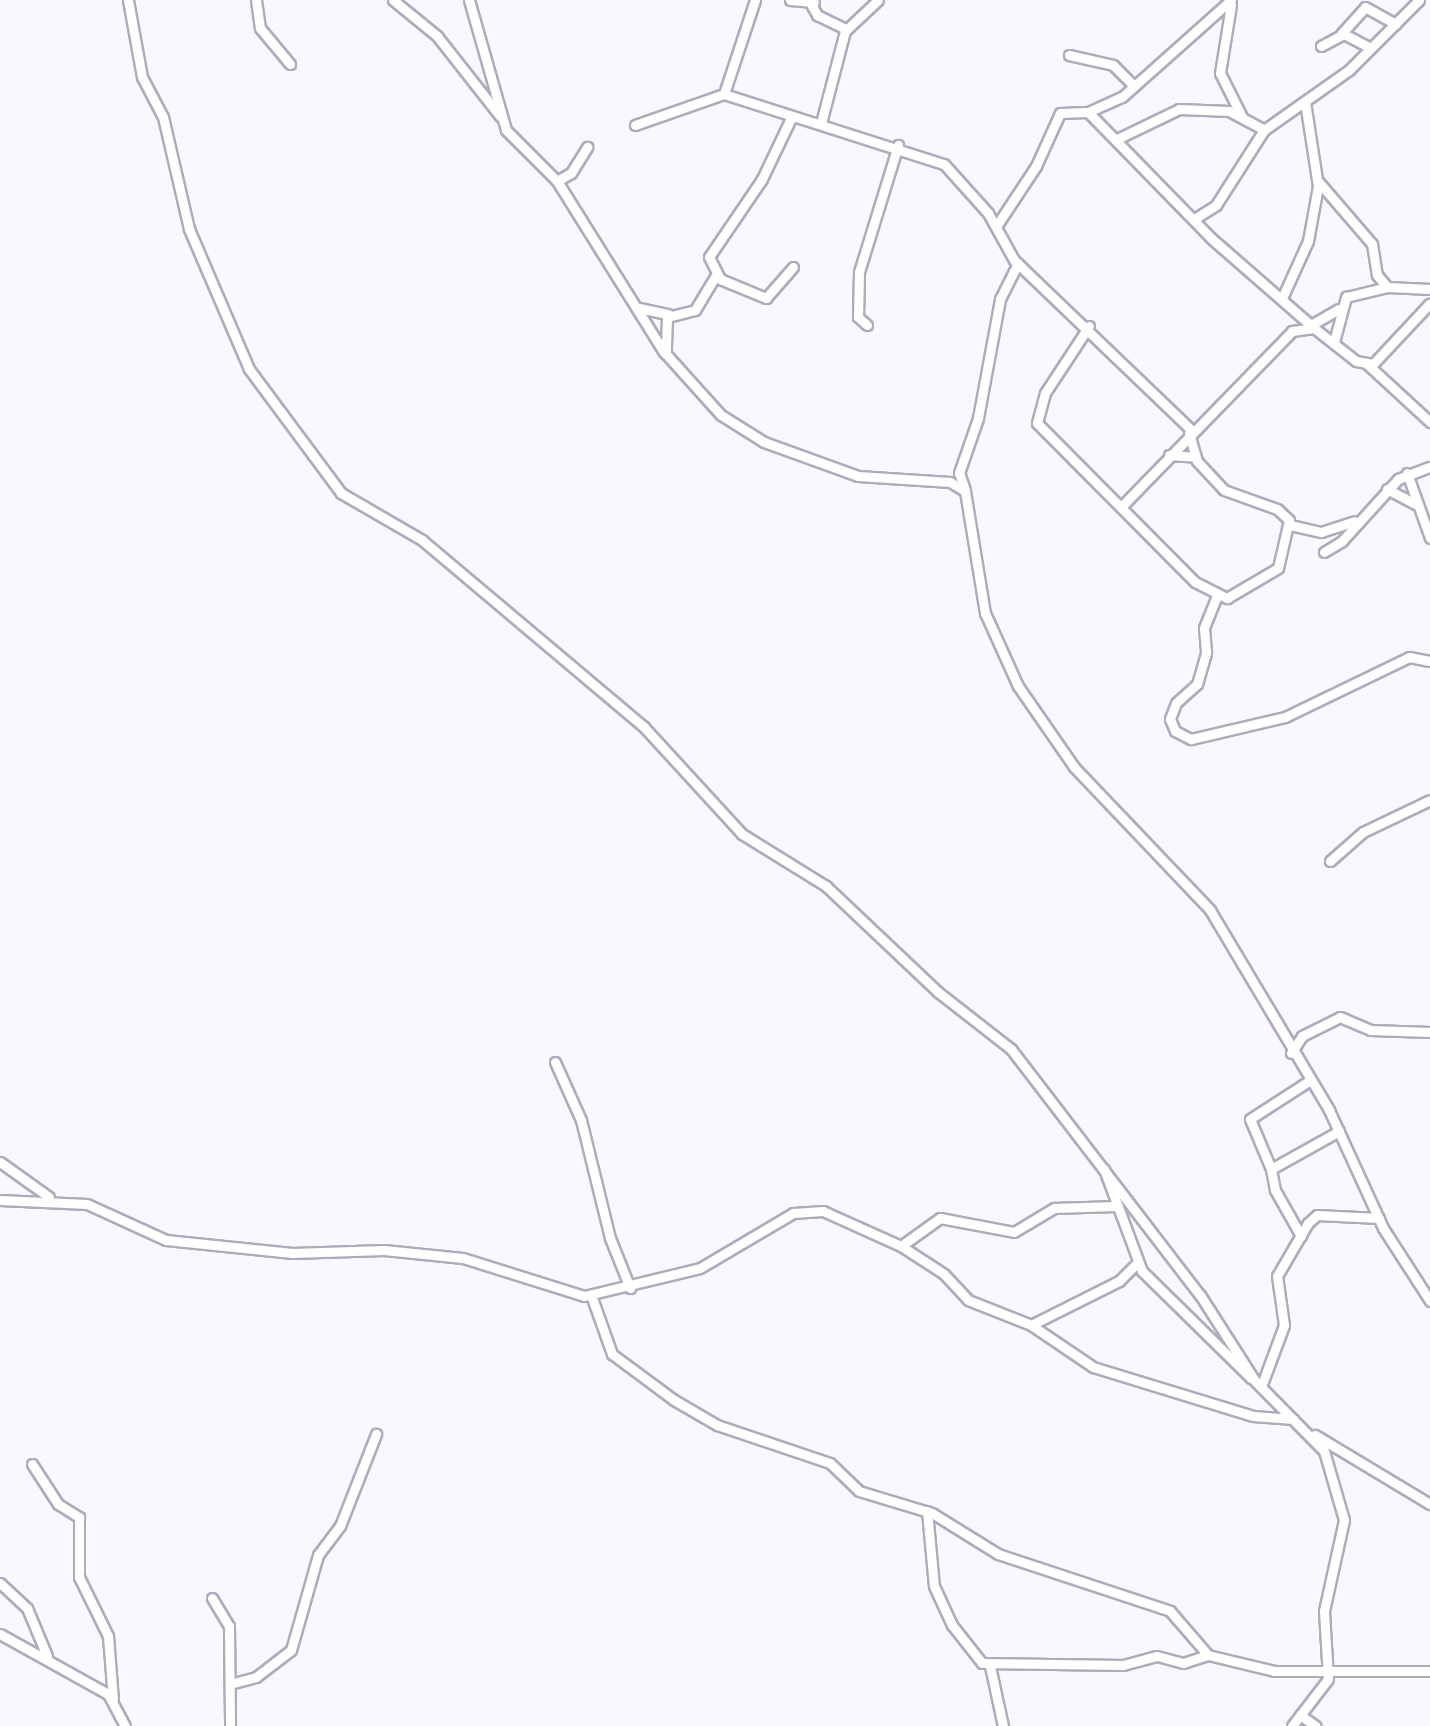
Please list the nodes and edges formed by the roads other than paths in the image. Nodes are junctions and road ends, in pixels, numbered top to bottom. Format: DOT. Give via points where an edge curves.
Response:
graph roads {
  1 [pos="128,0"];
  2 [pos="256,0"];
  3 [pos="393,0"];
  4 [pos="470,0"];
  5 [pos="755,0"];
  6 [pos="790,0"];
  7 [pos="878,0"];
  8 [pos="1232,0"];
  9 [pos="1419,0"];
  10 [pos="813,2"];
  11 [pos="1396,24"];
  12 [pos="846,29"];
  13 [pos="1341,34"];
  14 [pos="1321,46"];
  15 [pos="1370,48"];
  16 [pos="1069,55"];
  17 [pos="290,64"];
  18 [pos="1132,84"];
  19 [pos="724,94"];
  20 [pos="1305,102"];
  21 [pos="1088,112"];
  22 [pos="792,116"];
  23 [pos="501,117"];
  24 [pos="1243,118"];
  25 [pos="821,123"];
  26 [pos="635,125"];
  27 [pos="1264,130"];
  28 [pos="1117,139"];
  29 [pos="898,145"];
  30 [pos="587,147"];
  31 [pos="1317,180"];
  32 [pos="556,181"];
  33 [pos="1194,219"];
  34 [pos="997,225"];
  35 [pos="1018,263"];
  36 [pos="793,267"];
  37 [pos="716,275"];
  38 [pos="1387,287"];
  39 [pos="1430,289"];
  40 [pos="1283,296"];
  41 [pos="1430,303"];
  42 [pos="639,307"];
  43 [pos="1339,309"];
  44 [pos="668,314"];
  45 [pos="867,326"];
  46 [pos="1089,326"];
  47 [pos="1313,327"];
  48 [pos="1334,342"];
  49 [pos="666,354"];
  50 [pos="1367,364"];
  51 [pos="1430,422"];
  52 [pos="1190,432"];
  53 [pos="1169,455"];
  54 [pos="1196,457"];
  55 [pos="1430,467"];
  56 [pos="1407,473"];
  57 [pos="1387,489"];
  58 [pos="965,491"];
  59 [pos="1417,507"];
  60 [pos="1121,508"];
  61 [pos="1358,520"];
  62 [pos="1290,525"];
  63 [pos="1430,538"];
  64 [pos="1324,552"];
  65 [pos="1216,598"];
  66 [pos="1430,661"];
  67 [pos="1430,800"];
  68 [pos="1330,861"];
  69 [pos="1430,1032"];
  70 [pos="1291,1054"];
  71 [pos="555,1062"];
  72 [pos="1309,1081"];
  73 [pos="1339,1132"];
  74 [pos="0,1161"];
  75 [pos="1102,1163"];
  76 [pos="1271,1169"];
  77 [pos="49,1197"];
  78 [pos="0,1200"];
  79 [pos="1116,1206"];
  80 [pos="1379,1218"];
  81 [pos="1301,1236"];
  82 [pos="901,1246"];
  83 [pos="1137,1263"];
  84 [pos="630,1288"];
  85 [pos="591,1295"];
  86 [pos="1430,1301"];
  87 [pos="1031,1325"];
  88 [pos="1258,1384"];
  89 [pos="1293,1419"];
  90 [pos="1311,1433"];
  91 [pos="376,1434"];
  92 [pos="32,1464"];
  93 [pos="1430,1504"];
  94 [pos="927,1511"];
  95 [pos="0,1583"];
  96 [pos="212,1598"];
  97 [pos="0,1634"];
  98 [pos="1208,1655"];
  99 [pos="48,1657"];
  100 [pos="989,1666"];
  101 [pos="1328,1671"];
  102 [pos="1430,1671"];
  103 [pos="230,1684"];
  104 [pos="113,1699"];
  105 [pos="1300,1715"];
  106 [pos="125,1726"];
  107 [pos="230,1726"];
  108 [pos="1003,1726"];
  109 [pos="1292,1726"];
  110 [pos="1316,1726"];
  1 -- 75 [label="street" via="142,76 163,117 189,229 249,369 341,494 422,540 644,727 742,834 826,886 1030,1068"];
  2 -- 17 [label="street" via="260,28"];
  3 -- 23 [label="street" via="437,36"];
  4 -- 23 [label="street"];
  5 -- 19 [label="street"];
  6 -- 10 [label="street"];
  7 -- 12 [label="street"];
  8 -- 18 [label="street"];
  8 -- 24 [label="street" via="1220,73"];
  9 -- 11 [label="street"];
  10 -- 12 [label="street" via="817,15"];
  11 -- 13 [label="street" via="1365,7"];
  11 -- 15 [label="street"];
  12 -- 25 [label="street"];
  13 -- 14 [label="street"];
  13 -- 15 [label="street"];
  15 -- 20 [label="street"];
  16 -- 18 [label="street" via="1113,65"];
  18 -- 21 [label="street" via="1122,97"];
  19 -- 22 [label="street"];
  19 -- 26 [label="street"];
  20 -- 27 [label="street"];
  20 -- 31 [label="street"];
  21 -- 28 [label="street"];
  21 -- 34 [label="street" via="1066,108 1056,117 1036,166"];
  22 -- 25 [label="street"];
  22 -- 37 [label="street" via="762,179 711,246 709,265"];
  23 -- 32 [label="street"];
  24 -- 27 [label="street"];
  24 -- 28 [label="street" via="1179,109"];
  25 -- 29 [label="street"];
  27 -- 33 [label="street" via="1216,205"];
  28 -- 33 [label="street"];
  29 -- 34 [label="street" via="944,164"];
  29 -- 45 [label="street" via="859,272 858,317"];
  30 -- 32 [label="street" via="571,173"];
  31 -- 38 [label="street" via="1372,244 1377,275"];
  31 -- 40 [label="street" via="1308,241"];
  32 -- 42 [label="street"];
  33 -- 40 [label="street"];
  34 -- 35 [label="street" via="1005,249"];
  35 -- 46 [label="street"];
  35 -- 58 [label="street" via="1000,299 978,418 959,473"];
  36 -- 37 [label="street" via="766,298"];
  37 -- 44 [label="street" via="695,310"];
  38 -- 39 [label="street"];
  38 -- 43 [label="street" via="1357,290"];
  40 -- 47 [label="street"];
  41 -- 50 [label="street" via="1396,344"];
  42 -- 44 [label="street"];
  42 -- 49 [label="street"];
  43 -- 47 [label="street"];
  43 -- 48 [label="street"];
  44 -- 49 [label="street"];
  46 -- 52 [label="street"];
  46 -- 60 [label="street" via="1045,393 1037,423"];
  47 -- 48 [label="street"];
  47 -- 52 [label="street" via="1292,331 1270,347"];
  48 -- 50 [label="street"];
  49 -- 58 [label="street" via="721,415 764,442 858,476 950,482"];
  50 -- 51 [label="street"];
  52 -- 53 [label="street"];
  52 -- 54 [label="street"];
  53 -- 54 [label="street"];
  53 -- 60 [label="street"];
  54 -- 62 [label="street" via="1224,490 1277,509"];
  55 -- 56 [label="street"];
  56 -- 57 [label="street"];
  56 -- 59 [label="street"];
  57 -- 59 [label="street" via="1401,491"];
  57 -- 61 [label="street"];
  58 -- 70 [label="street" via="985,613 1018,686 1090,786 1210,910"];
  59 -- 63 [label="street"];
  60 -- 65 [label="street"];
  61 -- 62 [label="street" via="1321,532"];
  61 -- 64 [label="street"];
  62 -- 65 [label="street" via="1273,574"];
  65 -- 66 [label="street" via="1204,628 1206,653 1197,684 1170,719 1182,736 1252,729 1375,669 1409,657"];
  67 -- 68 [label="street" via="1363,832"];
  69 -- 70 [label="street" via="1370,1030 1340,1017 1302,1036"];
  70 -- 72 [label="street"];
  71 -- 84 [label="street" via="581,1120 610,1238"];
  72 -- 73 [label="street"];
  72 -- 76 [label="street" via="1250,1119"];
  73 -- 76 [label="street"];
  73 -- 80 [label="street"];
  74 -- 77 [label="street"];
  75 -- 79 [label="street"];
  75 -- 88 [label="street"];
  76 -- 81 [label="street" via="1275,1190"];
  77 -- 78 [label="street"];
  77 -- 85 [label="street" via="98,1207 166,1240 292,1253 435,1254"];
  79 -- 82 [label="street" via="1054,1208 1014,1231 940,1218"];
  79 -- 83 [label="street"];
  80 -- 81 [label="street" via="1317,1215"];
  80 -- 86 [label="street"];
  81 -- 88 [label="street" via="1277,1276 1284,1325"];
  82 -- 84 [label="street" via="839,1216 801,1209 723,1258"];
  82 -- 87 [label="street" via="944,1274 968,1300"];
  83 -- 87 [label="street" via="1119,1281"];
  83 -- 88 [label="street" via="1223,1356"];
  84 -- 85 [label="street"];
  85 -- 94 [label="street" via="612,1354 674,1400 717,1425 830,1463 859,1491"];
  87 -- 89 [label="street" via="1093,1367 1254,1416"];
  88 -- 89 [label="street"];
  89 -- 90 [label="street"];
  90 -- 93 [label="street"];
  90 -- 101 [label="street" via="1333,1467 1344,1520 1324,1611"];
  91 -- 103 [label="street" via="340,1526 318,1555 291,1650 256,1677"];
  92 -- 104 [label="street" via="58,1504 79,1517 79,1577 108,1636"];
  94 -- 98 [label="street" via="998,1554 1170,1611"];
  94 -- 100 [label="street" via="934,1586 952,1625"];
  95 -- 99 [label="street" via="27,1608"];
  96 -- 103 [label="street" via="227,1618"];
  97 -- 99 [label="street"];
  98 -- 100 [label="street" via="1183,1663 1157,1656 1123,1665"];
  98 -- 101 [label="street" via="1274,1671"];
  99 -- 104 [label="street"];
  100 -- 108 [label="street"];
  101 -- 102 [label="street"];
  101 -- 105 [label="street" via="1324,1689"];
  103 -- 107 [label="street"];
  104 -- 106 [label="street"];
  105 -- 109 [label="street"];
  105 -- 110 [label="street"];
}
